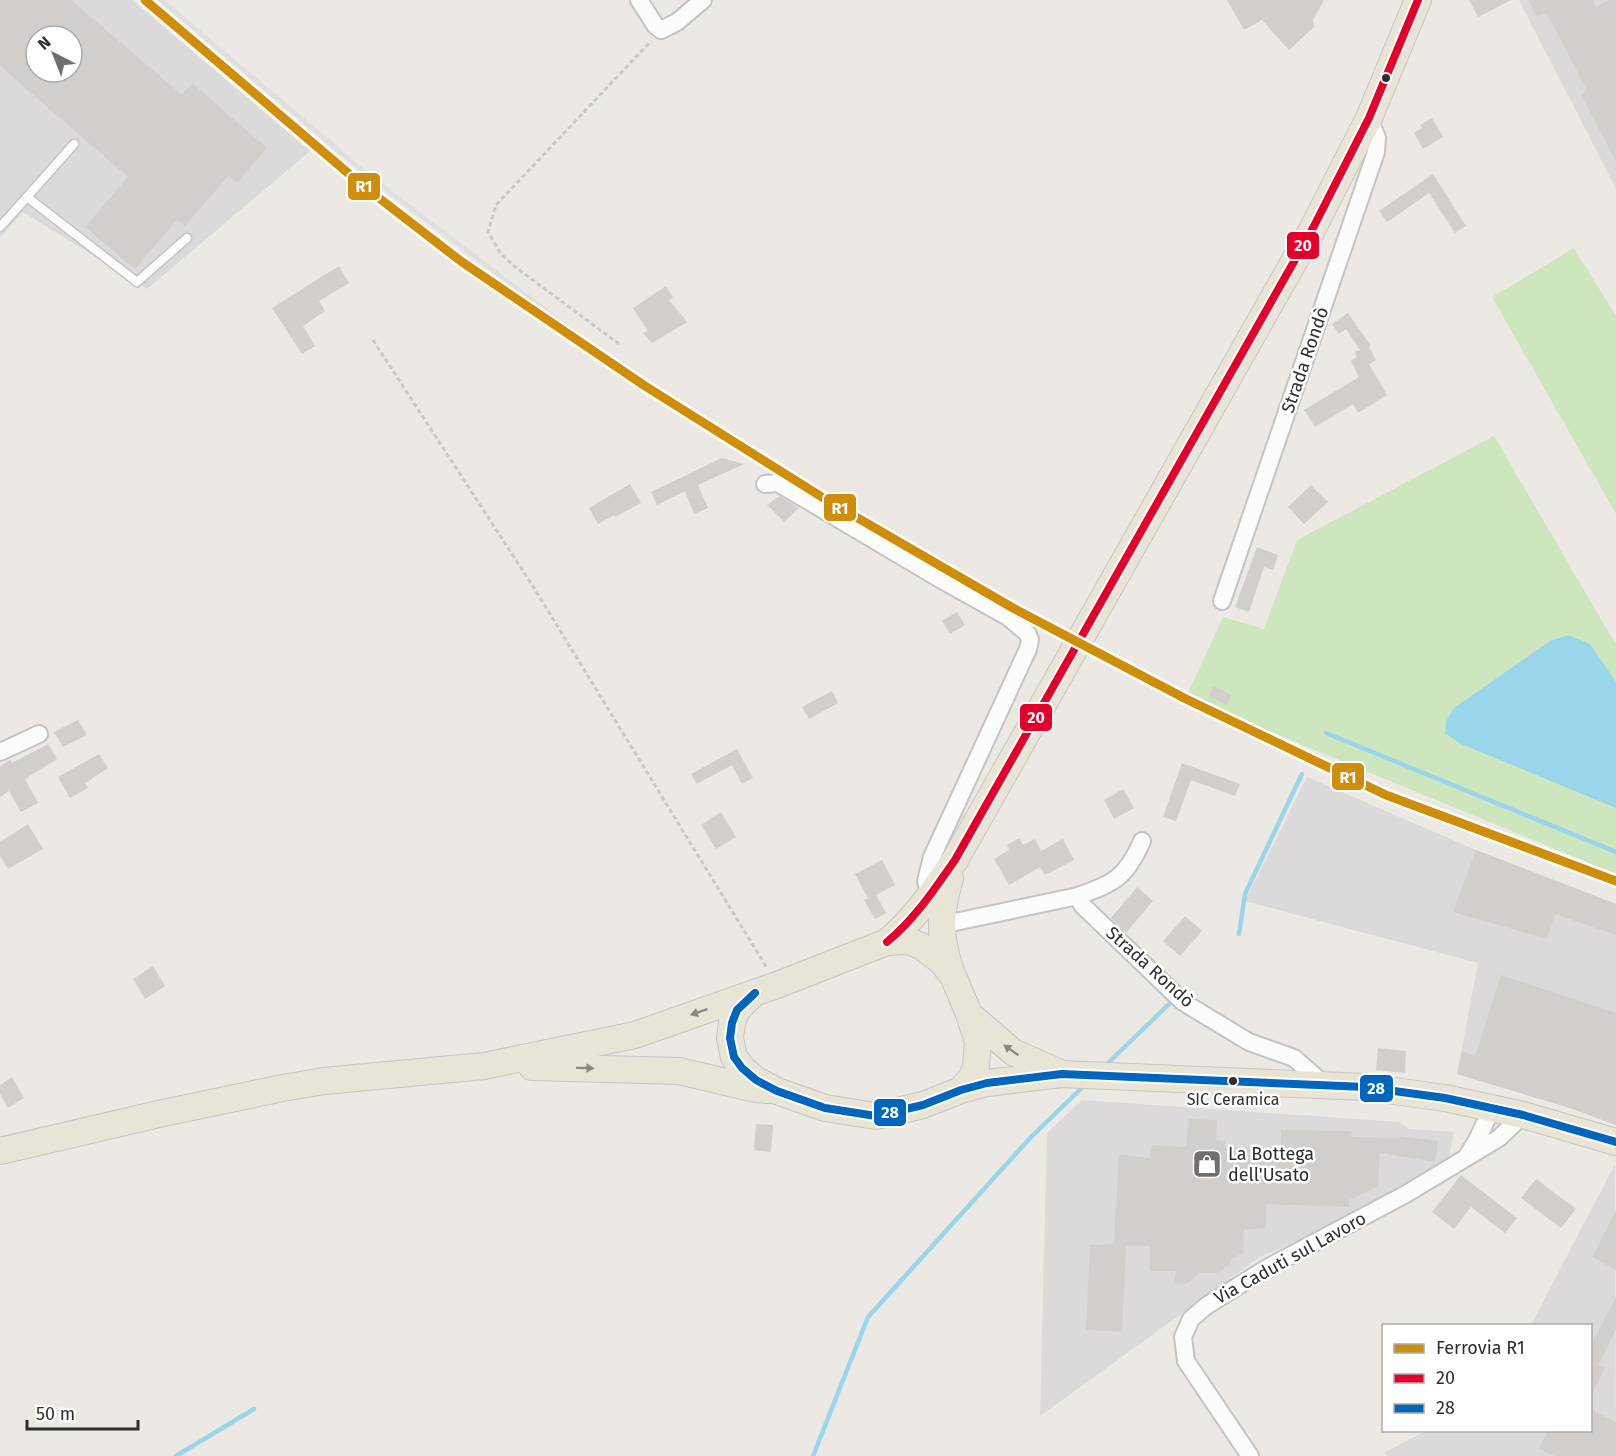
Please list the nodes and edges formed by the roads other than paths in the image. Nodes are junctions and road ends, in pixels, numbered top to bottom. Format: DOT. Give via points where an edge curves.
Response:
graph roads {
  1 [pos="639,0"];
  2 [pos="704,0"];
  3 [pos="1418,0"];
  4 [pos="1369,118"];
  5 [pos="74,144"];
  6 [pos="27,197"];
  7 [pos="0,227"];
  8 [pos="188,238"];
  9 [pos="765,484"];
  10 [pos="1222,601"];
  11 [pos="39,734"];
  12 [pos="0,752"];
  13 [pos="1142,841"];
  14 [pos="1078,896"];
  15 [pos="938,912"];
  16 [pos="886,942"];
  17 [pos="953,976"];
  18 [pos="766,989"];
  19 [pos="969,1014"];
  20 [pos="484,1066"];
  21 [pos="1069,1075"];
  22 [pos="1318,1084"];
  23 [pos="777,1090"];
  24 [pos="961,1090"];
  25 [pos="1492,1108"];
  26 [pos="1523,1115"];
  27 [pos="1616,1142"];
  28 [pos="0,1151"];
  29 [pos="1467,1157"];
  30 [pos="1250,1456"];
  1 -- 2 [label="street" via="661,30"];
  3 -- 4 [label="main road"];
  4 -- 10 [label="street, Strada Rondò" via="1377,138 1376,152"];
  4 -- 15 [label="main road" via="1313,228 955,860"];
  5 -- 6 [label="lane"];
  6 -- 7 [label="lane"];
  6 -- 8 [label="lane" via="137,282"];
  9 -- 15 [label="street" via="778,483 1008,617 1030,640 932,857 926,881"];
  11 -- 12 [label="street"];
  13 -- 14 [label="street" via="1121,876"];
  14 -- 15 [label="street"];
  14 -- 22 [label="street, Strada Rondò" via="1082,905 1183,1002 1249,1042 1294,1058 1317,1078"];
  15 -- 16 [label="main road"];
  15 -- 17 [label="main road" via="944,951"];
  16 -- 17 [label="main road" via="908,941 921,946"];
  16 -- 18 [label="main road"];
  17 -- 19 [label="main road"];
  18 -- 20 [label="main road, one-way" via="635,1035"];
  18 -- 23 [label="main road" via="737,1010 729,1038 742,1068"];
  21 -- 19 [label="main road, one-way" via="1012,1052"];
  19 -- 24 [label="main road" via="978,1054 972,1077"];
  20 -- 23 [label="main road, one-way" via="679,1071 756,1089"];
  20 -- 28 [label="main road" via="294,1086"];
  21 -- 22 [label="main road"];
  21 -- 24 [label="main road" via="987,1083"];
  22 -- 25 [label="main road" via="1445,1098"];
  23 -- 24 [label="main road" via="825,1108 876,1116"];
  25 -- 26 [label="main road"];
  25 -- 29 [label="street"];
  26 -- 27 [label="main road"];
  26 -- 29 [label="street, Via Caduti sul Lavoro" via="1499,1138"];
  29 -- 30 [label="street, Via Caduti sul Lavoro" via="1267,1268 1191,1319 1183,1337 1186,1361"];
}
